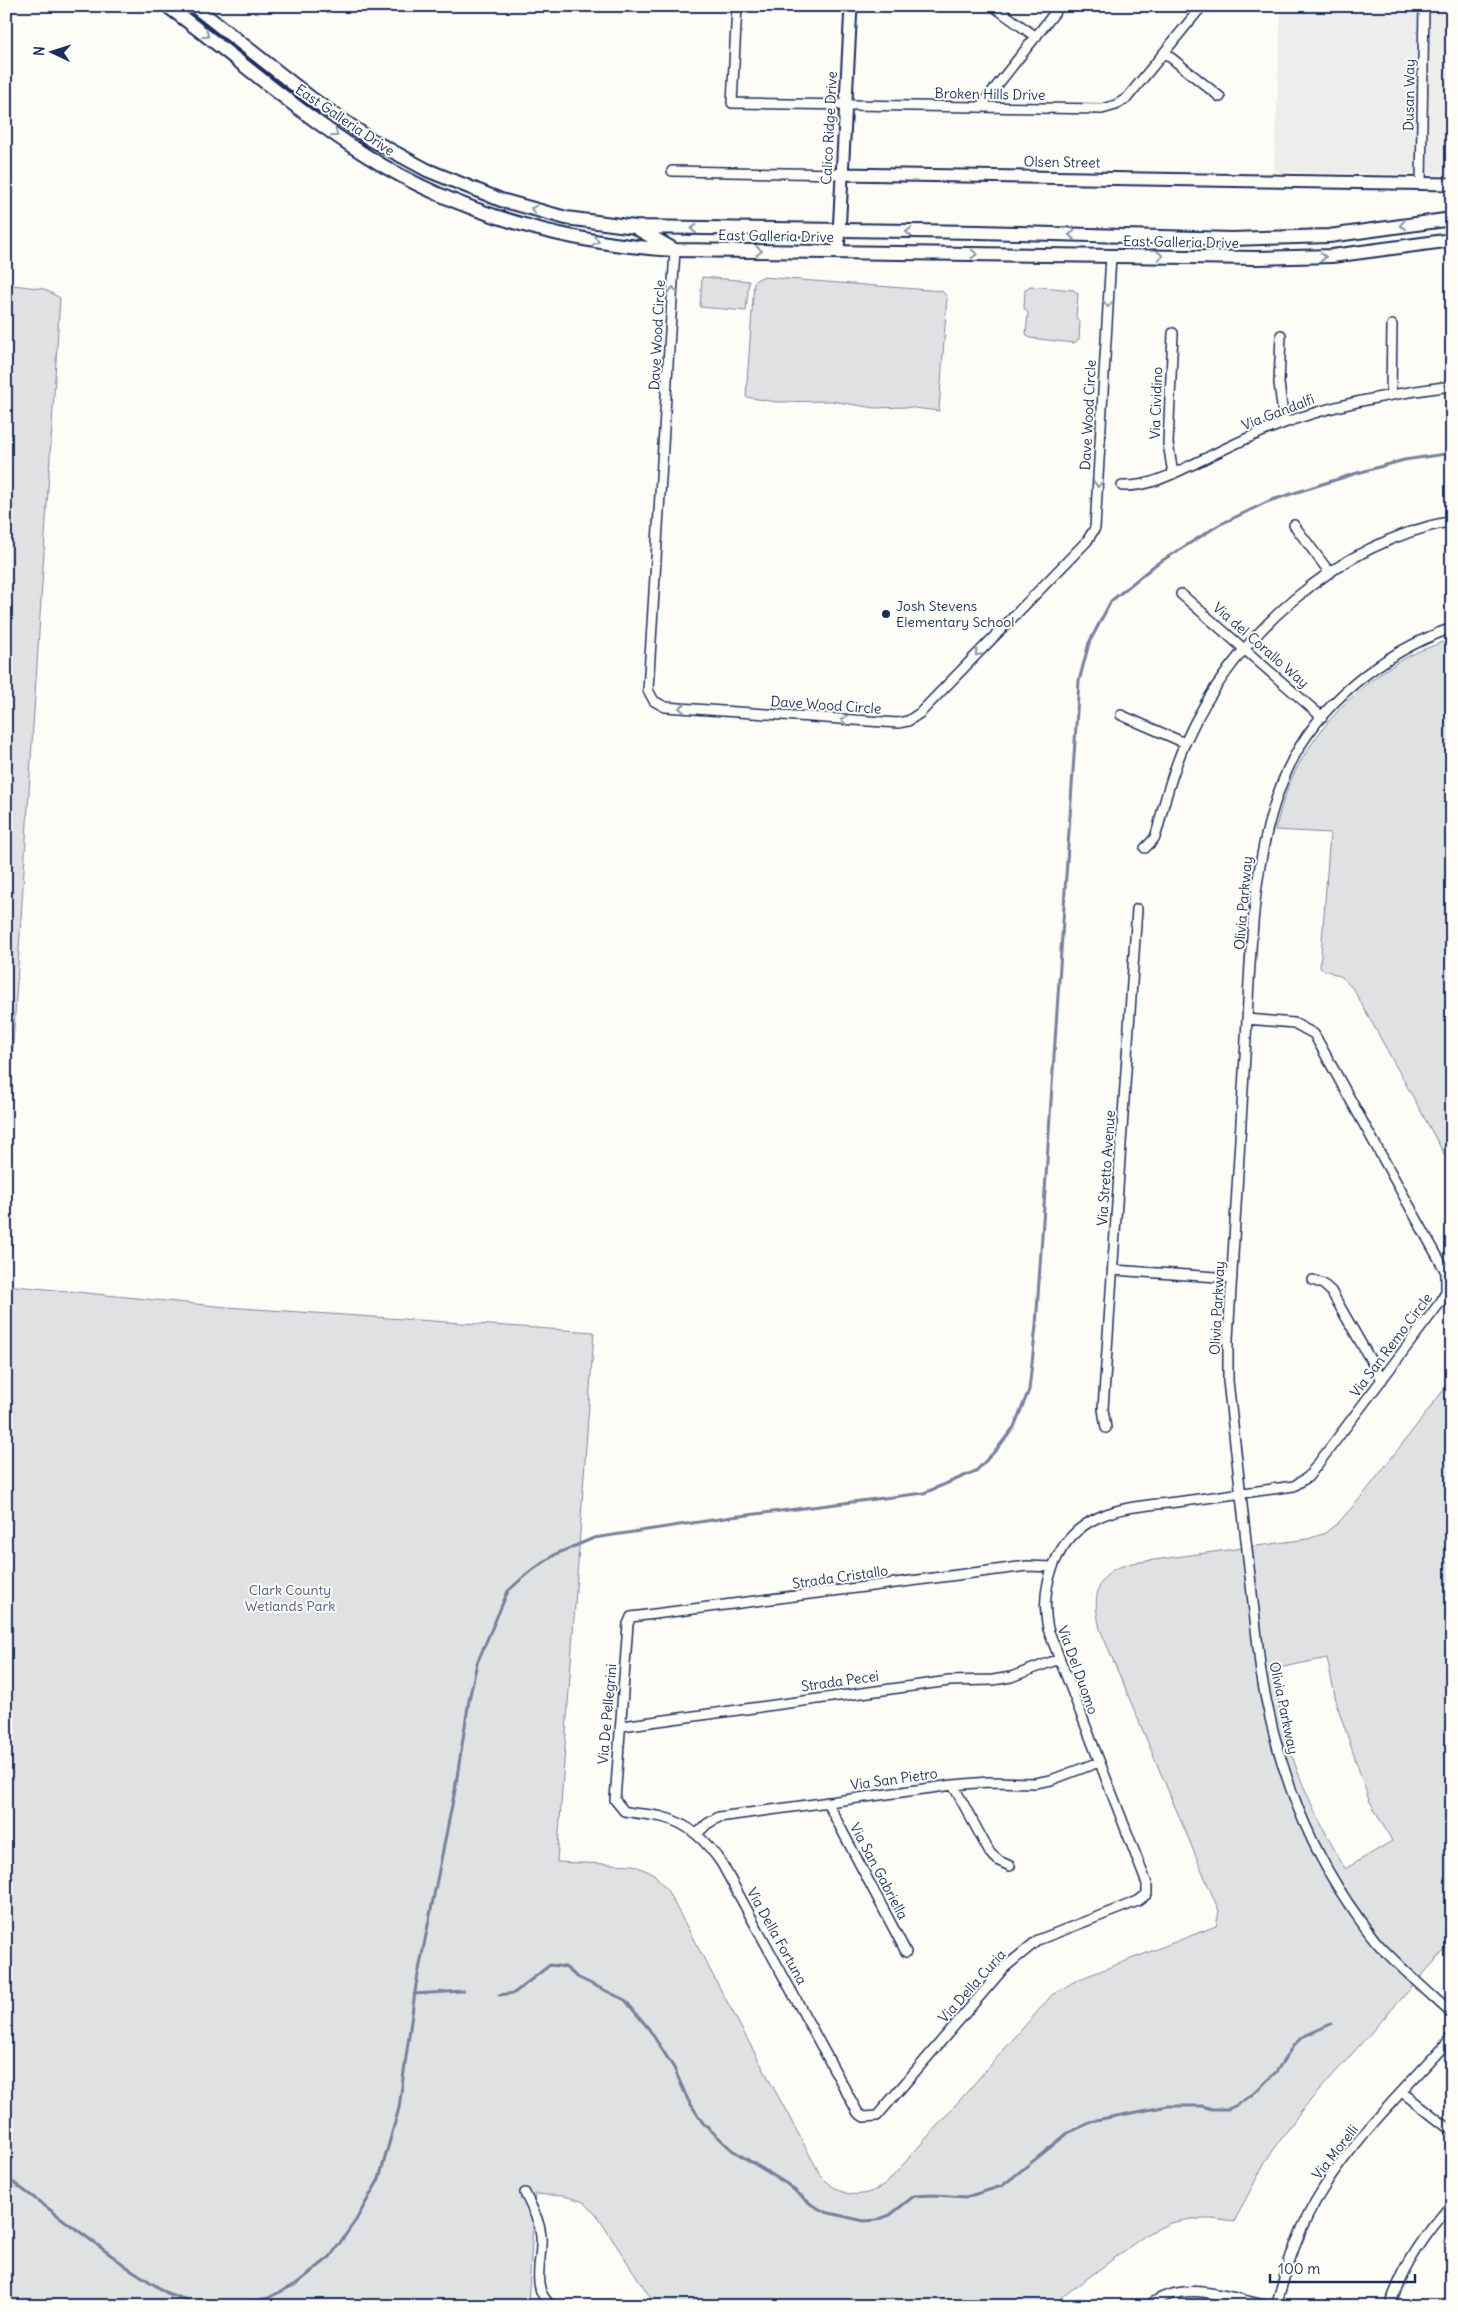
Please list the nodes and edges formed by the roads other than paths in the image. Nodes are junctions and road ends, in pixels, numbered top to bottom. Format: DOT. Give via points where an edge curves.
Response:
graph roads {
  1 [pos="167,6"];
  2 [pos="194,6"];
  3 [pos="738,6"];
  4 [pos="851,6"];
  5 [pos="993,6"];
  6 [pos="1060,6"];
  7 [pos="1202,6"];
  8 [pos="1424,6"];
  9 [pos="1036,37"];
  10 [pos="1165,53"];
  11 [pos="1220,96"];
  12 [pos="845,105"];
  13 [pos="980,107"];
  14 [pos="672,171"];
  15 [pos="842,174"];
  16 [pos="1421,183"];
  17 [pos="1452,184"];
  18 [pos="1452,219"];
  19 [pos="635,227"];
  20 [pos="838,232"];
  21 [pos="1232,239"];
  22 [pos="1452,240"];
  23 [pos="675,250"];
  24 [pos="838,252"];
  25 [pos="1111,256"];
  26 [pos="1392,325"];
  27 [pos="1173,333"];
  28 [pos="1281,335"];
  29 [pos="1452,386"];
  30 [pos="1391,395"];
  31 [pos="1284,423"];
  32 [pos="1173,474"];
  33 [pos="1122,486"];
  34 [pos="1452,521"];
  35 [pos="1294,525"];
  36 [pos="1330,573"];
  37 [pos="1181,594"];
  38 [pos="1452,628"];
  39 [pos="1244,650"];
  40 [pos="1121,714"];
  41 [pos="1322,717"];
  42 [pos="1185,743"];
  43 [pos="1144,848"];
  44 [pos="1138,909"];
  45 [pos="1247,1019"];
  46 [pos="1113,1270"];
  47 [pos="1232,1278"];
  48 [pos="1312,1280"];
  49 [pos="1382,1380"];
  50 [pos="1106,1428"];
  51 [pos="1240,1494"];
  52 [pos="1052,1567"];
  53 [pos="631,1617"];
  54 [pos="1059,1659"];
  55 [pos="622,1726"];
  56 [pos="1098,1762"];
  57 [pos="953,1785"];
  58 [pos="827,1802"];
  59 [pos="624,1811"];
  60 [pos="697,1834"];
  61 [pos="1010,1866"];
  62 [pos="1147,1894"];
  63 [pos="906,1952"];
  64 [pos="1452,2014"];
  65 [pos="1452,2037"];
  66 [pos="1402,2092"];
  67 [pos="870,2118"];
  68 [pos="1452,2131"];
  69 [pos="525,2193"];
  70 [pos="1452,2204"];
  71 [pos="552,2306"];
  72 [pos="1148,2306"];
  73 [pos="1269,2306"];
  74 [pos="1276,2306"];
  75 [pos="1390,2306"];
  1 -- 23 [label="main road, East Galleria Drive, one-way" via="301,110 368,156 426,188 482,212 542,230 600,242"];
  19 -- 2 [label="main road, East Galleria Drive, one-way" via="566,218 501,200 427,170 370,138 311,98"];
  3 -- 12 [label="street, Broken Hills Drive" via="732,103"];
  4 -- 12 [label="street, Calico Ridge Drive"];
  5 -- 9 [label="street"];
  6 -- 9 [label="street"];
  7 -- 10 [label="street, Broken Hills Drive"];
  8 -- 16 [label="street, Dusan Way"];
  9 -- 13 [label="street"];
  10 -- 11 [label="street"];
  10 -- 13 [label="street, Broken Hills Drive" via="1127,98 1116,105 1102,109"];
  12 -- 13 [label="street, Broken Hills Drive"];
  12 -- 15 [label="street, Calico Ridge Drive"];
  14 -- 15 [label="street, Olsen Street"];
  15 -- 16 [label="street, Olsen Street"];
  15 -- 20 [label="street, Calico Ridge Drive"];
  16 -- 17 [label="street, Olsen Street"];
  18 -- 21 [label="main road, East Galleria Drive, one-way" via="1329,236"];
  20 -- 19 [label="main road, East Galleria Drive, one-way"];
  19 -- 23 [label="main road"];
  21 -- 20 [label="main road, East Galleria Drive, one-way" via="979,232"];
  20 -- 24 [label="street, Calico Ridge Drive"];
  21 -- 25 [label="main road" via="1218,246 1124,245"];
  25 -- 22 [label="main road, East Galleria Drive, one-way" via="1332,256"];
  23 -- 24 [label="main road, East Galleria Drive, one-way"];
  25 -- 23 [label="street, Dave Wood Circle, one-way" via="1094,528 1087,541 920,713 898,723 665,707 654,701 648,690"];
  24 -- 25 [label="main road, East Galleria Drive, one-way"];
  26 -- 30 [label="street"];
  27 -- 32 [label="street, Via Cividino" via="1168,443"];
  28 -- 31 [label="street" via="1279,383"];
  29 -- 30 [label="street, Via Gandalfi"];
  30 -- 31 [label="street, Via Gandalfi" via="1327,408"];
  31 -- 32 [label="street, Via Gandalfi"];
  32 -- 33 [label="street, Via Gandalfi" via="1138,486"];
  34 -- 36 [label="street" via="1428,526 1364,552"];
  35 -- 36 [label="street"];
  36 -- 39 [label="street" via="1270,620"];
  37 -- 39 [label="street, Via del Corallo Way"];
  38 -- 41 [label="street, Olivia Parkway" via="1391,656 1348,689"];
  39 -- 41 [label="street, Via del Corallo Way"];
  39 -- 42 [label="street" via="1224,674"];
  40 -- 42 [label="street"];
  41 -- 45 [label="street, Olivia Parkway" via="1287,771 1263,843"];
  42 -- 43 [label="street" via="1172,774 1154,838"];
  44 -- 46 [label="street, Via Stretto Avenue"];
  45 -- 47 [label="street, Olivia Parkway"];
  45 -- 49 [label="street, Via San Remo Circle" via="1294,1023 1314,1034 1446,1272 1446,1291 1442,1300"];
  46 -- 47 [label="street"];
  46 -- 50 [label="street, Via Stretto Avenue" via="1103,1410"];
  47 -- 51 [label="street, Olivia Parkway" via="1228,1381"];
  48 -- 49 [label="street" via="1331,1291"];
  49 -- 51 [label="street, Via San Remo Circle" via="1308,1477 1294,1486"];
  51 -- 52 [label="street, Via Del Duomo" via="1128,1508 1098,1518 1070,1539"];
  51 -- 64 [label="street, Olivia Parkway" via="1267,1713 1288,1786 1322,1860 1362,1923 1379,1945"];
  52 -- 53 [label="street, Strada Cristallo" via="1027,1566"];
  52 -- 54 [label="street, Via Del Duomo" via="1046,1585 1044,1614"];
  53 -- 55 [label="street, Via De Pellegrini"];
  54 -- 55 [label="street, Strada Pecei" via="1002,1678 949,1681"];
  54 -- 56 [label="street, Via Del Duomo"];
  55 -- 59 [label="street, Via De Pellegrini" via="615,1800"];
  56 -- 57 [label="street, Via San Pietro" via="1035,1783"];
  56 -- 62 [label="street, Via Del Duomo" via="1146,1884"];
  57 -- 58 [label="street, Via San Pietro"];
  57 -- 61 [label="street" via="990,1853"];
  58 -- 60 [label="street, Via San Pietro" via="719,1818 706,1824"];
  58 -- 63 [label="street, Via San Gabriella"];
  59 -- 60 [label="street, Via Della Fortuna" via="665,1817"];
  60 -- 67 [label="street, Via Della Fortuna" via="722,1864 858,2113"];
  62 -- 67 [label="street, Via Della Curia" via="1138,1901 1038,1940 1021,1952 883,2109"];
  65 -- 66 [label="street, Via Morelli"];
  66 -- 68 [label="street"];
  66 -- 74 [label="street, Via Morelli" via="1322,2189 1304,2224"];
  69 -- 71 [label="street" via="538,2220 541,2236 538,2288"];
  70 -- 75 [label="street" via="1418,2245"];
  72 -- 73 [label="street" via="1160,2297 1188,2290"];
}
